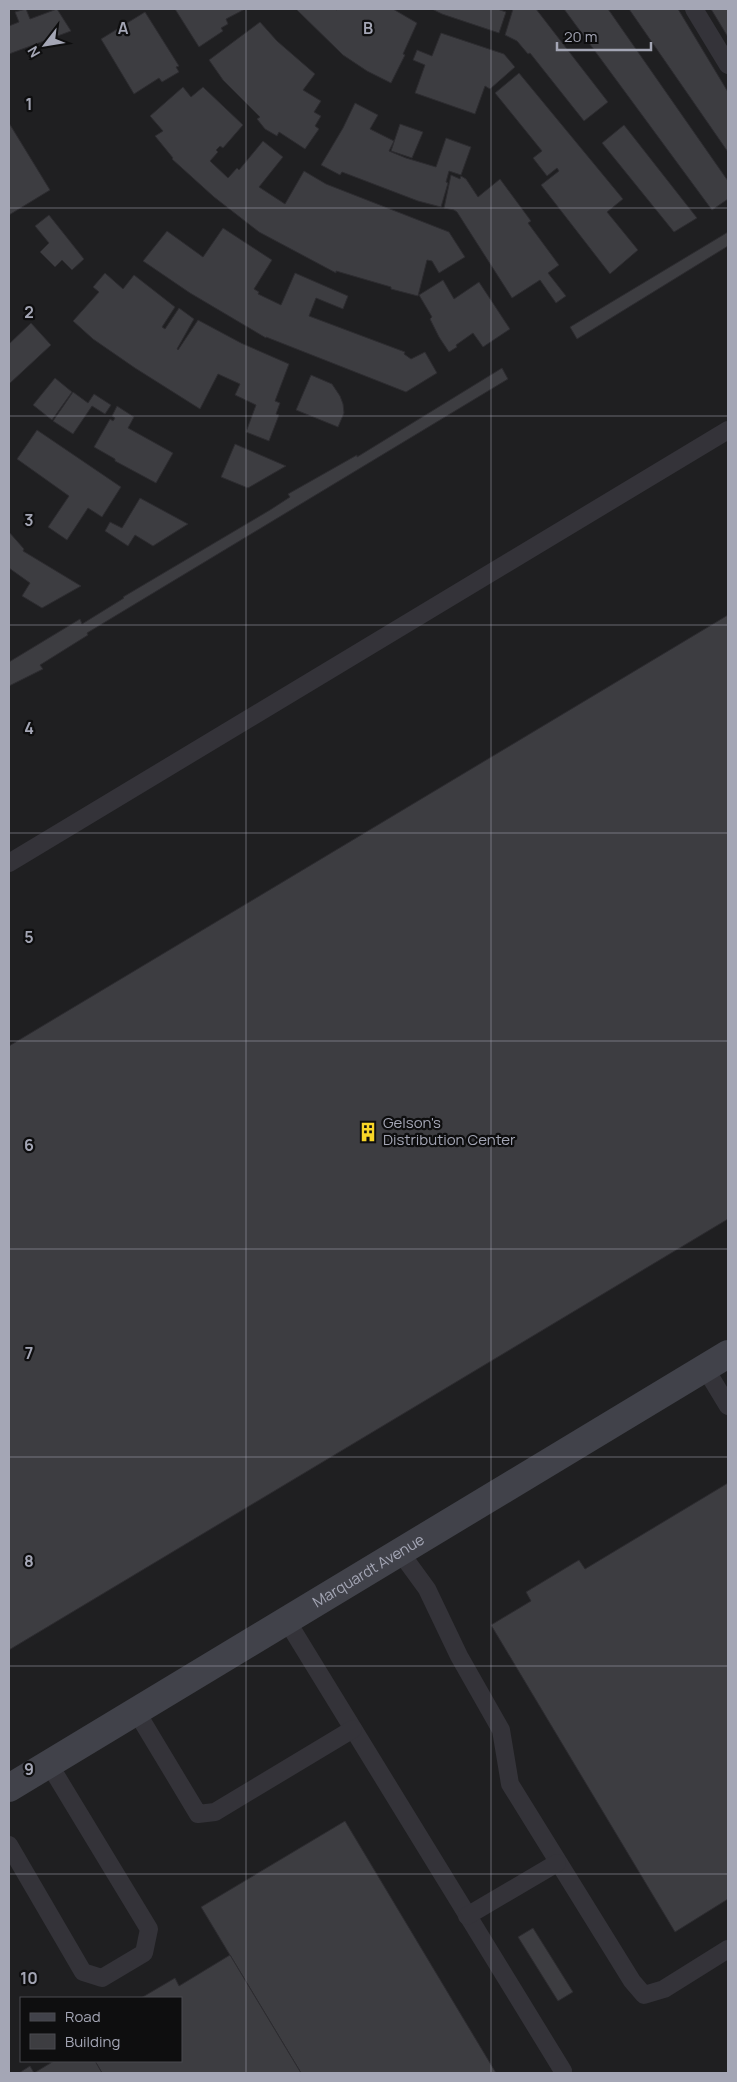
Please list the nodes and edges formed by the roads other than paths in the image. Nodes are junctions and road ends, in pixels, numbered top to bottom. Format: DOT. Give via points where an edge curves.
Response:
graph roads {
  1 [pos="694,9"];
  2 [pos="728,65"];
  3 [pos="728,430"];
  4 [pos="9,863"];
  5 [pos="728,1354"];
  6 [pos="704,1368"];
  7 [pos="728,1406"];
  8 [pos="400,1552"];
  9 [pos="287,1620"];
  10 [pos="136,1711"];
  11 [pos="353,1729"];
  12 [pos="49,1764"];
  13 [pos="9,1788"];
  14 [pos="9,1845"];
  15 [pos="557,1863"];
  16 [pos="467,1916"];
  17 [pos="728,1949"];
  18 [pos="564,2071"];
  1 -- 2 [label="lane"];
  3 -- 4 [label="lane"];
  5 -- 6 [label="street, Marquardt Avenue"];
  6 -- 7 [label="lane"];
  6 -- 8 [label="street, Marquardt Avenue"];
  8 -- 9 [label="street, Marquardt Avenue"];
  8 -- 15 [label="lane" via="427,1589 459,1656 501,1730 510,1784"];
  9 -- 10 [label="street, Marquardt Avenue"];
  9 -- 11 [label="lane"];
  10 -- 11 [label="lane" via="198,1814 215,1812"];
  10 -- 12 [label="street, Marquardt Avenue"];
  11 -- 16 [label="lane"];
  12 -- 13 [label="street, Marquardt Avenue"];
  12 -- 14 [label="lane" via="149,1929 144,1953 102,1978 83,1972"];
  15 -- 16 [label="lane"];
  15 -- 17 [label="lane" via="632,1981 644,1994 664,1989"];
  16 -- 18 [label="lane"];
}
